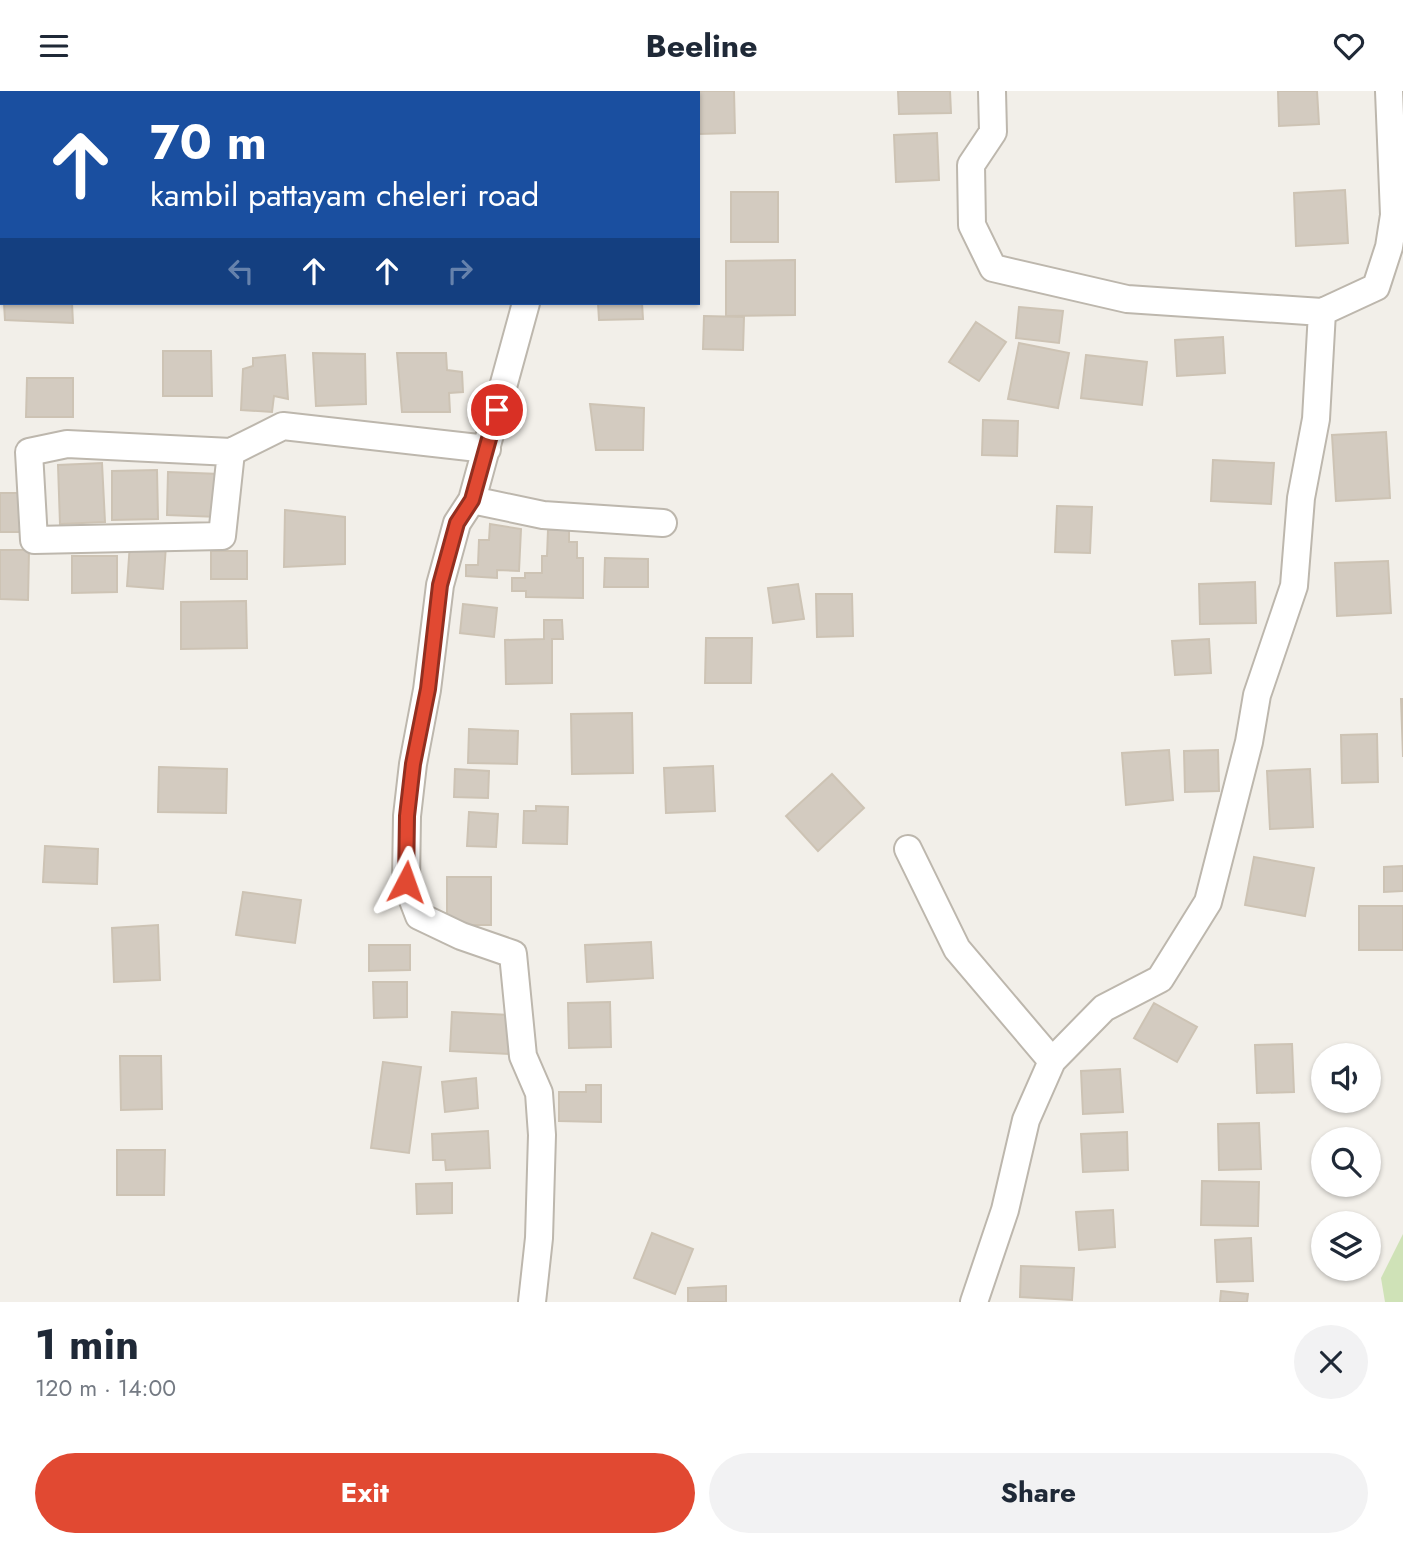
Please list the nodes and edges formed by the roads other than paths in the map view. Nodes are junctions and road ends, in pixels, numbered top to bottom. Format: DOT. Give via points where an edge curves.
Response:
graph roads {
  1 [pos="992,91"];
  2 [pos="1389,91"];
  3 [pos="1398,218"];
  4 [pos="525,305"];
  5 [pos="1322,312"];
  6 [pos="487,449"];
  7 [pos="231,452"];
  8 [pos="472,500"];
  9 [pos="663,523"];
  10 [pos="908,849"];
  11 [pos="1052,1061"];
  12 [pos="533,1302"];
  13 [pos="974,1302"];
  1 -- 5 [label="street" via="993,132 971,165 972,225 993,268 1127,299"];
  2 -- 3 [label="street"];
  3 -- 5 [label="street" via="1376,287"];
  4 -- 6 [label="street"];
  5 -- 11 [label="street" via="1316,419 1301,498 1294,586 1257,695 1208,902 1160,979 1104,1008"];
  6 -- 7 [label="street" via="283,426"];
  6 -- 8 [label="street"];
  7 -- 7 [label="street" via="67,444 29,452 34,540 226,541"];
  8 -- 9 [label="street" via="543,515"];
  8 -- 12 [label="street" via="457,523 440,585 407,816 406,882 419,916 513,954 523,1056 539,1093 542,1135"];
  10 -- 11 [label="street" via="957,949"];
  11 -- 13 [label="street" via="1026,1120 1005,1209"];
}
